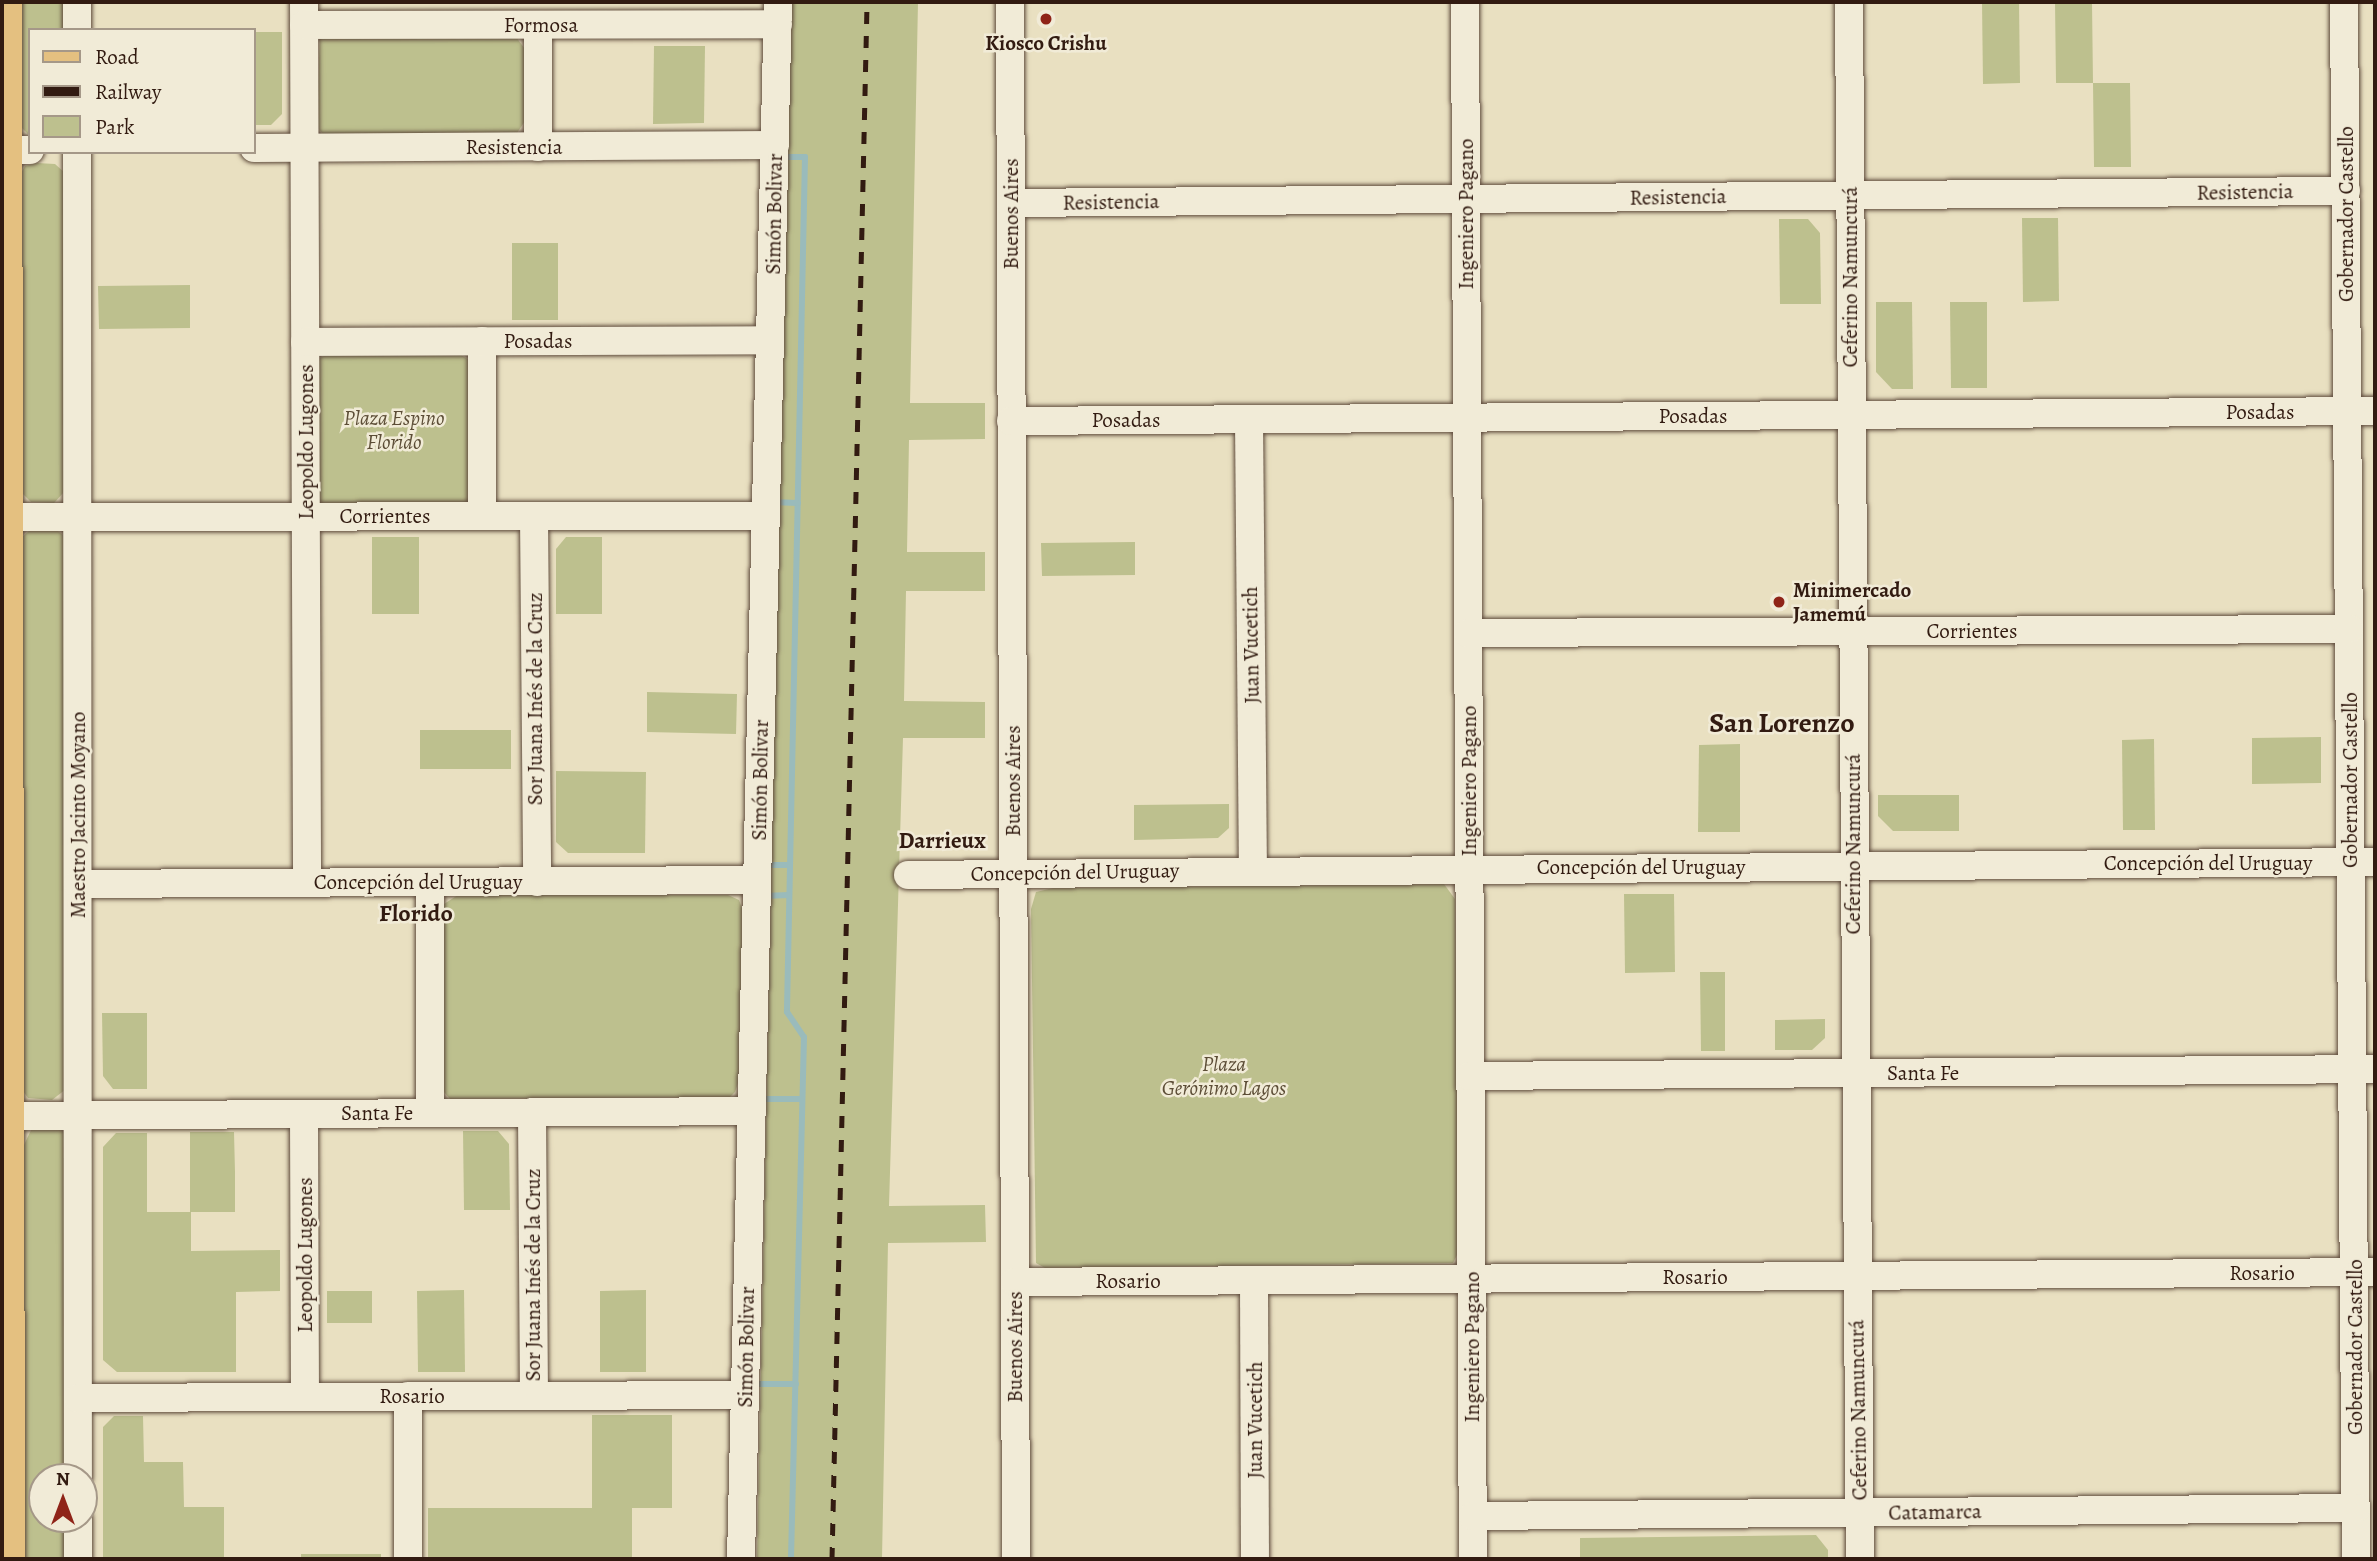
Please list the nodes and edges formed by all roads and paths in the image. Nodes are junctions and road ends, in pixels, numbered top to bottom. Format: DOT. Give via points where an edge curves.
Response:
graph roads {
  1 [pos="3,2"];
  2 [pos="77,2"];
  3 [pos="1010,2"];
  4 [pos="1465,2"];
  5 [pos="1849,2"];
  6 [pos="2344,2"];
  7 [pos="304,13"];
  8 [pos="778,13"];
  9 [pos="538,25"];
  10 [pos="77,28"];
  11 [pos="775,145"];
  12 [pos="538,147"];
  13 [pos="256,148"];
  14 [pos="305,148"];
  15 [pos="17,150"];
  16 [pos="78,154"];
  17 [pos="2346,191"];
  18 [pos="1850,196"];
  19 [pos="1465,199"];
  20 [pos="1011,203"];
  21 [pos="771,340"];
  22 [pos="482,341"];
  23 [pos="305,342"];
  24 [pos="2362,411"];
  25 [pos="1851,415"];
  26 [pos="1467,418"];
  27 [pos="1248,419"];
  28 [pos="1012,421"];
  29 [pos="306,516"];
  30 [pos="482,516"];
  31 [pos="534,516"];
  32 [pos="766,516"];
  33 [pos="4,517"];
  34 [pos="78,517"];
  35 [pos="2349,629"];
  36 [pos="1852,632"];
  37 [pos="1468,633"];
  38 [pos="3,706"];
  39 [pos="3,745"];
  40 [pos="2363,862"];
  41 [pos="1853,865"];
  42 [pos="1469,869"];
  43 [pos="1253,870"];
  44 [pos="1013,872"];
  45 [pos="908,875"];
  46 [pos="757,880"];
  47 [pos="430,882"];
  48 [pos="537,882"];
  49 [pos="307,883"];
  50 [pos="78,884"];
  51 [pos="2364,1070"];
  52 [pos="1855,1074"];
  53 [pos="1470,1076"];
  54 [pos="752,1111"];
  55 [pos="532,1112"];
  56 [pos="430,1113"];
  57 [pos="304,1114"];
  58 [pos="78,1115"];
  59 [pos="4,1116"];
  60 [pos="2365,1272"];
  61 [pos="1857,1276"];
  62 [pos="1472,1278"];
  63 [pos="1254,1280"];
  64 [pos="1015,1282"];
  65 [pos="745,1395"];
  66 [pos="305,1396"];
  67 [pos="408,1396"];
  68 [pos="534,1396"];
  69 [pos="78,1398"];
  70 [pos="78,1463"];
  71 [pos="2356,1508"];
  72 [pos="1859,1513"];
  73 [pos="1473,1516"];
  74 [pos="78,1533"];
  75 [pos="6,1559"];
  76 [pos="78,1559"];
  77 [pos="408,1559"];
  78 [pos="741,1559"];
  79 [pos="1016,1559"];
  80 [pos="1255,1559"];
  81 [pos="1473,1559"];
  82 [pos="1860,1559"];
  83 [pos="2356,1559"];
  1 -- 15 [label="main road"];
  2 -- 10 [label="street"];
  3 -- 20 [label="street, Buenos Aires"];
  4 -- 19 [label="street, Ingeniero Pagano"];
  5 -- 18 [label="street, Ceferino Namuncurá"];
  6 -- 17 [label="street, Gobernador Castello"];
  7 -- 9 [label="street, Formosa"];
  7 -- 14 [label="street, Leopoldo Lugones"];
  8 -- 9 [label="street, Formosa"];
  8 -- 11 [label="street, Simón Bolivar"];
  9 -- 12 [label="street"];
  11 -- 12 [label="street, Resistencia"];
  11 -- 21 [label="street, Simón Bolivar"];
  12 -- 14 [label="street, Resistencia"];
  13 -- 14 [label="street, Resistencia"];
  14 -- 23 [label="street, Leopoldo Lugones"];
  15 -- 33 [label="main road"];
  16 -- 34 [label="street, Maestro Jacinto Moyano"];
  17 -- 18 [label="street, Resistencia"];
  17 -- 24 [label="street, Gobernador Castello"];
  18 -- 19 [label="street, Resistencia"];
  18 -- 25 [label="street, Ceferino Namuncurá"];
  19 -- 20 [label="street, Resistencia"];
  19 -- 26 [label="street, Ingeniero Pagano"];
  20 -- 28 [label="street, Buenos Aires"];
  21 -- 22 [label="street, Posadas"];
  21 -- 32 [label="street, Simón Bolivar"];
  22 -- 23 [label="street, Posadas"];
  22 -- 30 [label="street"];
  23 -- 29 [label="street, Leopoldo Lugones"];
  24 -- 25 [label="street, Posadas"];
  24 -- 35 [label="street, Gobernador Castello"];
  25 -- 26 [label="street, Posadas"];
  25 -- 36 [label="street, Ceferino Namuncurá"];
  26 -- 27 [label="street, Posadas"];
  26 -- 37 [label="street, Ingeniero Pagano"];
  27 -- 28 [label="street, Posadas"];
  27 -- 43 [label="street, Juan Vucetich"];
  28 -- 44 [label="street, Buenos Aires"];
  29 -- 30 [label="street, Corrientes"];
  29 -- 34 [label="street, Corrientes"];
  29 -- 49 [label="street, Leopoldo Lugones"];
  30 -- 31 [label="street, Corrientes"];
  31 -- 32 [label="street, Corrientes"];
  31 -- 48 [label="street, Sor Juana Inés de la Cruz"];
  32 -- 46 [label="street, Simón Bolivar"];
  33 -- 34 [label="street, Corrientes"];
  33 -- 38 [label="main road"];
  34 -- 50 [label="street, Maestro Jacinto Moyano"];
  35 -- 36 [label="street, Corrientes"];
  35 -- 40 [label="street, Gobernador Castello"];
  36 -- 37 [label="street, Corrientes"];
  36 -- 41 [label="street, Ceferino Namuncurá"];
  37 -- 42 [label="street, Ingeniero Pagano"];
  38 -- 39 [label="main road"];
  39 -- 59 [label="main road"];
  40 -- 41 [label="street, Concepción del Uruguay"];
  40 -- 51 [label="street, Gobernador Castello"];
  41 -- 42 [label="street, Concepción del Uruguay"];
  41 -- 52 [label="street, Ceferino Namuncurá"];
  42 -- 43 [label="street, Concepción del Uruguay"];
  42 -- 53 [label="street, Ingeniero Pagano"];
  43 -- 44 [label="street, Concepción del Uruguay"];
  44 -- 45 [label="street, Concepción del Uruguay"];
  44 -- 64 [label="street, Buenos Aires"];
  46 -- 48 [label="street, Concepción del Uruguay"];
  46 -- 54 [label="street, Simón Bolivar"];
  47 -- 48 [label="street, Concepción del Uruguay"];
  47 -- 49 [label="street, Concepción del Uruguay"];
  47 -- 56 [label="street"];
  49 -- 50 [label="street, Concepción del Uruguay"];
  50 -- 58 [label="street, Maestro Jacinto Moyano"];
  51 -- 52 [label="street, Santa Fe"];
  51 -- 60 [label="street, Gobernador Castello"];
  52 -- 53 [label="street, Santa Fe"];
  52 -- 61 [label="street, Ceferino Namuncurá"];
  53 -- 62 [label="street, Ingeniero Pagano"];
  54 -- 55 [label="street, Santa Fe"];
  54 -- 65 [label="street, Simón Bolivar"];
  55 -- 56 [label="street, Santa Fe"];
  55 -- 68 [label="street, Sor Juana Inés de la Cruz"];
  56 -- 57 [label="street, Santa Fe"];
  57 -- 58 [label="street, Santa Fe"];
  57 -- 66 [label="street, Leopoldo Lugones"];
  58 -- 59 [label="street, Santa Fe"];
  58 -- 69 [label="street, Maestro Jacinto Moyano"];
  59 -- 75 [label="main road"];
  60 -- 61 [label="street, Rosario"];
  60 -- 71 [label="street, Gobernador Castello"];
  61 -- 62 [label="street, Rosario"];
  61 -- 72 [label="street, Ceferino Namuncurá"];
  62 -- 63 [label="street, Rosario"];
  62 -- 73 [label="street, Ingeniero Pagano"];
  63 -- 64 [label="street, Rosario"];
  63 -- 80 [label="street, Juan Vucetich"];
  64 -- 79 [label="street, Buenos Aires"];
  65 -- 68 [label="street, Rosario"];
  65 -- 78 [label="street, Simón Bolivar"];
  66 -- 67 [label="street, Rosario"];
  66 -- 69 [label="street, Rosario"];
  67 -- 68 [label="street, Rosario"];
  67 -- 77 [label="street"];
  69 -- 70 [label="street, Maestro Jacinto Moyano"];
  71 -- 72 [label="street, Catamarca"];
  71 -- 83 [label="street, Gobernador Castello"];
  72 -- 73 [label="street, Catamarca"];
  72 -- 82 [label="street, Ceferino Namuncurá"];
  73 -- 81 [label="street, Ingeniero Pagano"];
  74 -- 76 [label="street"];
}
